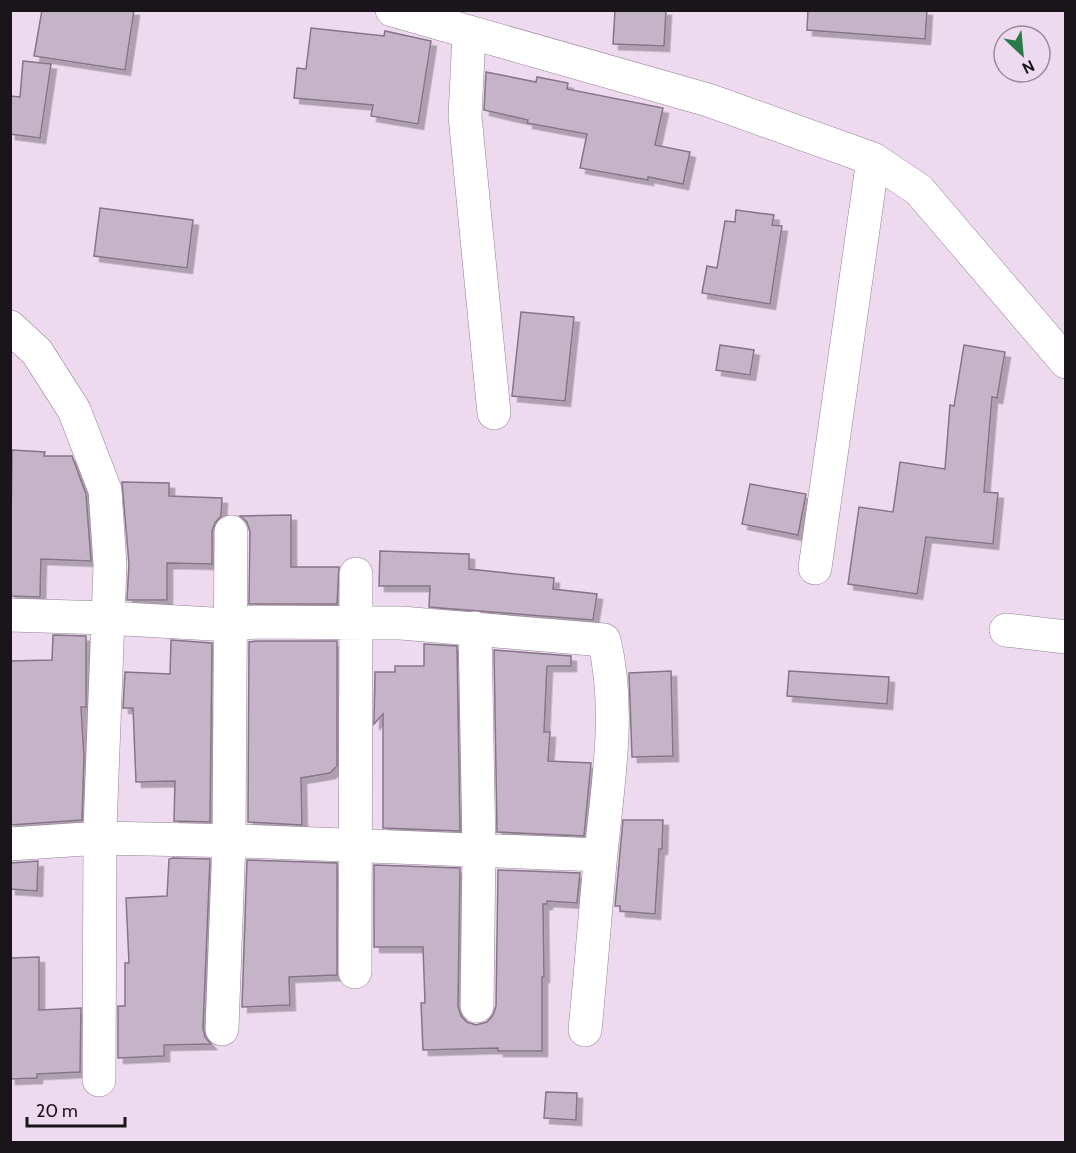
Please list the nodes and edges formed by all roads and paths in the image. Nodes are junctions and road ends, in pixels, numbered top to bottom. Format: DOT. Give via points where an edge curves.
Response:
graph roads {
  1 [pos="403,12"];
  2 [pos="469,33"];
  3 [pos="873,159"];
  4 [pos="10,327"];
  5 [pos="1065,362"];
  6 [pos="494,413"];
  7 [pos="231,532"];
  8 [pos="815,568"];
  9 [pos="356,574"];
  10 [pos="10,615"];
  11 [pos="107,618"];
  12 [pos="356,623"];
  13 [pos="230,625"];
  14 [pos="475,628"];
  15 [pos="1006,630"];
  16 [pos="1065,637"];
  17 [pos="100,838"];
  18 [pos="229,840"];
  19 [pos="10,844"];
  20 [pos="356,846"];
  21 [pos="479,851"];
  22 [pos="601,855"];
  23 [pos="355,972"];
  24 [pos="477,1006"];
  25 [pos="222,1029"];
  26 [pos="585,1030"];
  27 [pos="99,1080"];
  1 -- 2 [label="street"];
  2 -- 3 [label="street" via="708,100"];
  2 -- 6 [label="street" via="465,116"];
  3 -- 5 [label="street" via="919,190"];
  3 -- 8 [label="street"];
  4 -- 11 [label="street" via="36,352 74,410 105,490 110,565"];
  7 -- 13 [label="street"];
  9 -- 12 [label="street"];
  10 -- 11 [label="street"];
  11 -- 13 [label="street"];
  11 -- 17 [label="street"];
  12 -- 13 [label="street"];
  12 -- 14 [label="street"];
  12 -- 20 [label="street"];
  13 -- 18 [label="street"];
  14 -- 21 [label="street"];
  14 -- 22 [label="street" via="603,640 610,664 613,743"];
  15 -- 16 [label="street"];
  17 -- 18 [label="street"];
  17 -- 19 [label="street"];
  17 -- 27 [label="street"];
  18 -- 20 [label="street"];
  18 -- 25 [label="street"];
  20 -- 21 [label="street"];
  20 -- 23 [label="street"];
  21 -- 22 [label="street"];
  21 -- 24 [label="street"];
  22 -- 26 [label="street"];
}
